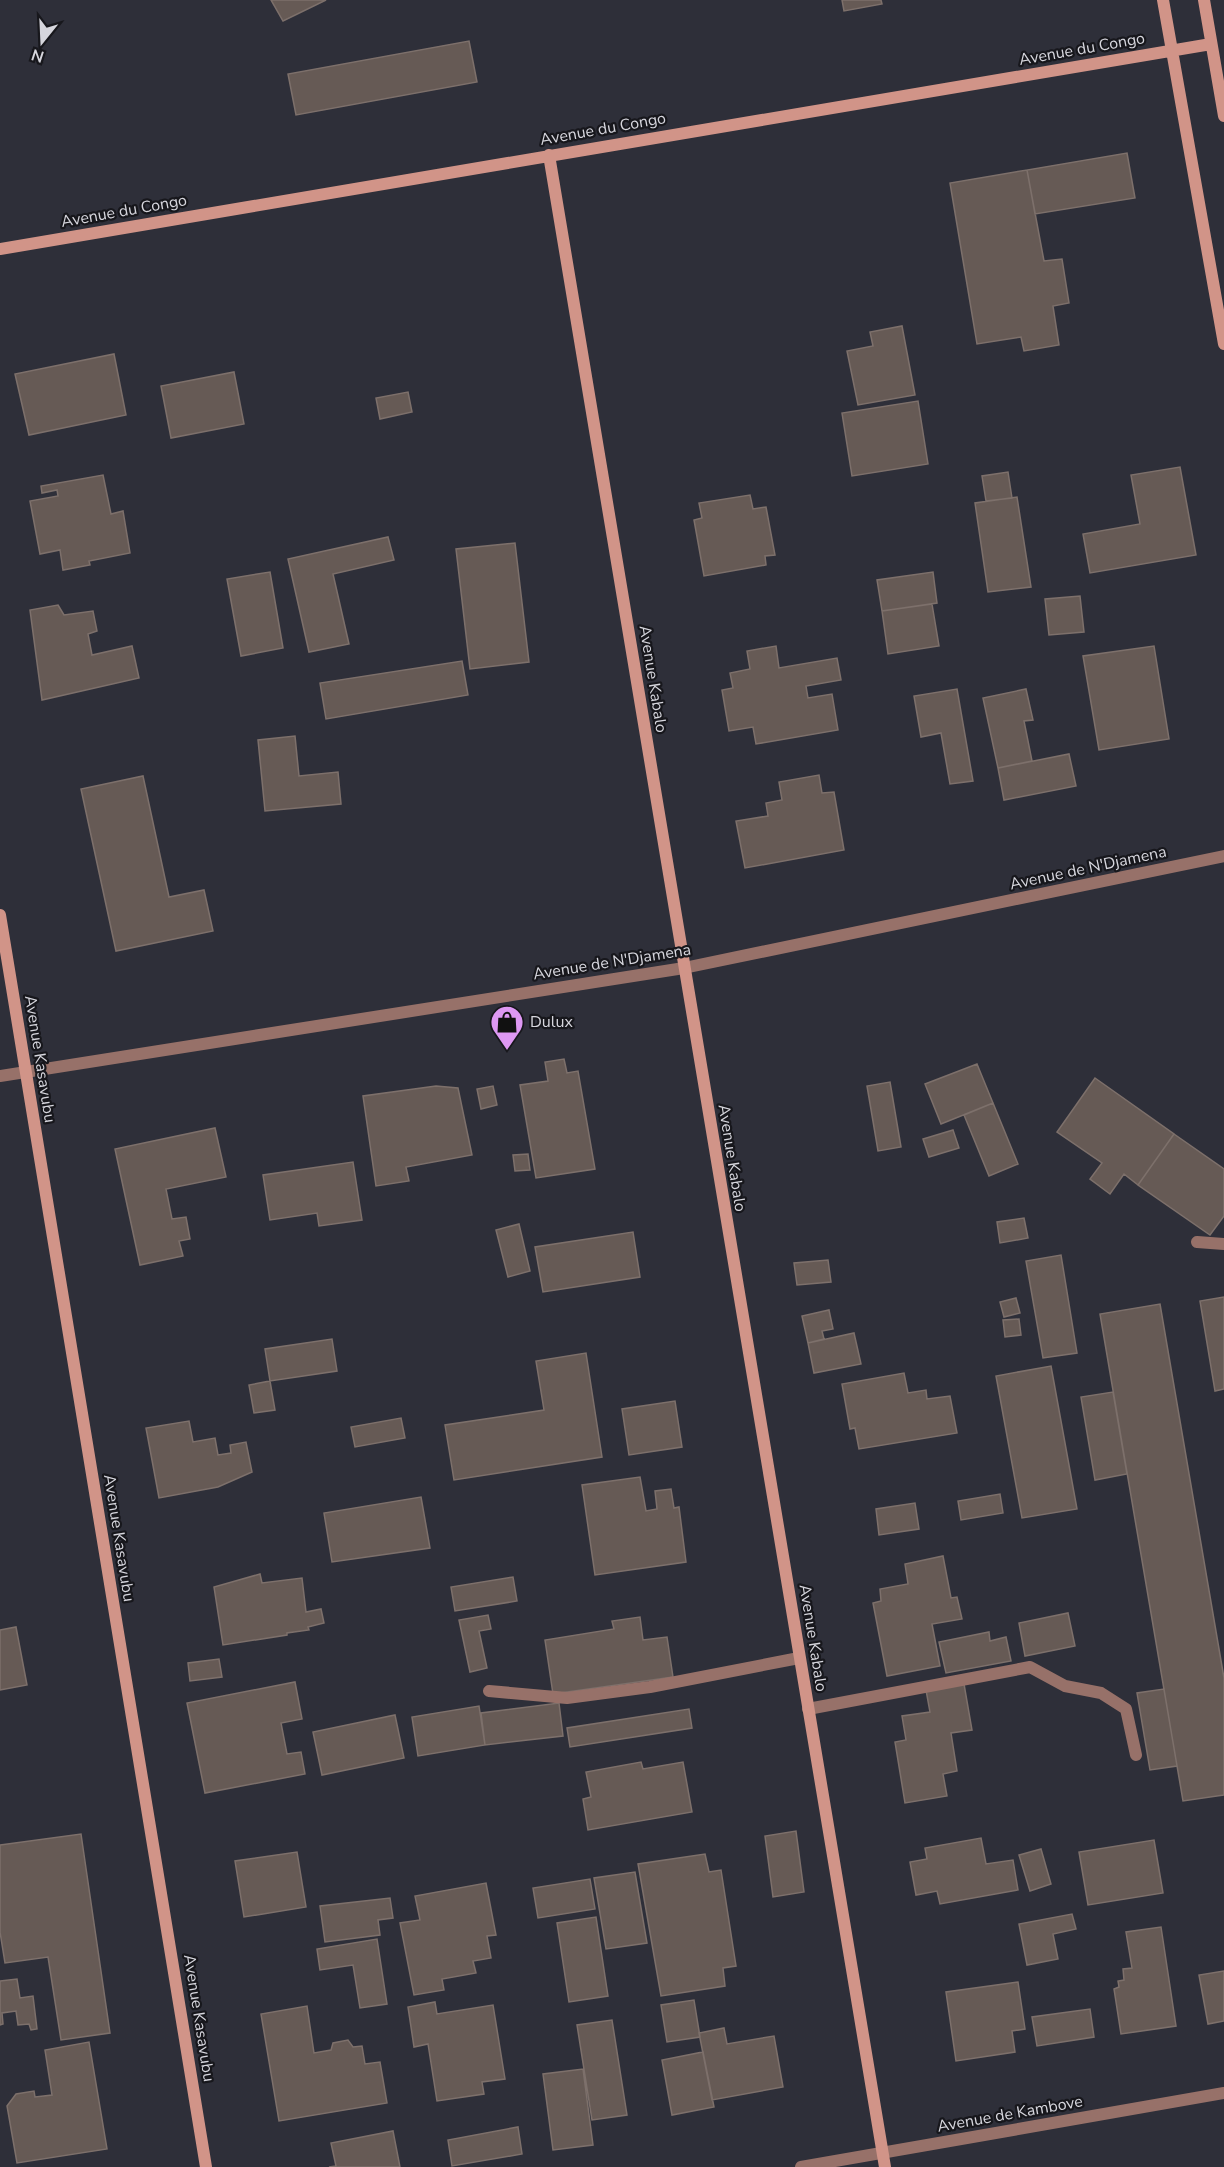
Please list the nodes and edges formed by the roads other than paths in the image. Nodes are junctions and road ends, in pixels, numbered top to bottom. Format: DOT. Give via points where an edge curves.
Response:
graph roads {
  1 [pos="1163,0"];
  2 [pos="1204,0"];
  3 [pos="1211,44"];
  4 [pos="1172,50"];
  5 [pos="1224,116"];
  6 [pos="549,155"];
  7 [pos="0,249"];
  8 [pos="1224,345"];
  9 [pos="1224,856"];
  10 [pos="0,915"];
  11 [pos="684,968"];
  12 [pos="26,1071"];
  13 [pos="0,1076"];
  14 [pos="1197,1242"];
  15 [pos="1224,1244"];
  16 [pos="799,1658"];
  17 [pos="489,1691"];
  18 [pos="808,1709"];
  19 [pos="1136,1755"];
  20 [pos="1224,2092"];
  21 [pos="882,2153"];
  22 [pos="206,2167"];
  23 [pos="801,2167"];
  24 [pos="885,2167"];
  1 -- 4 [label="street"];
  2 -- 3 [label="street"];
  3 -- 4 [label="street, Avenue du Congo"];
  3 -- 5 [label="street"];
  4 -- 6 [label="street, Avenue du Congo"];
  4 -- 8 [label="street"];
  6 -- 7 [label="street, Avenue du Congo"];
  6 -- 11 [label="street, Avenue Kabalo"];
  9 -- 11 [label="street, Avenue de N'Djamena"];
  10 -- 12 [label="street, Avenue Kasavubu"];
  11 -- 12 [label="street, Avenue de N'Djamena"];
  11 -- 16 [label="street, Avenue Kabalo"];
  12 -- 13 [label="street, Avenue de N'Djamena"];
  12 -- 22 [label="street, Avenue Kasavubu"];
  14 -- 15 [label="street"];
  16 -- 17 [label="street" via="650,1687 567,1698"];
  16 -- 18 [label="street, Avenue Kabalo"];
  18 -- 19 [label="street" via="1030,1667 1065,1686 1101,1693 1126,1709"];
  18 -- 21 [label="street, Avenue Kabalo"];
  20 -- 21 [label="street, Avenue de Kambove"];
  21 -- 23 [label="street, Avenue de Kambove"];
  21 -- 24 [label="street, Avenue Kabalo"];
}
